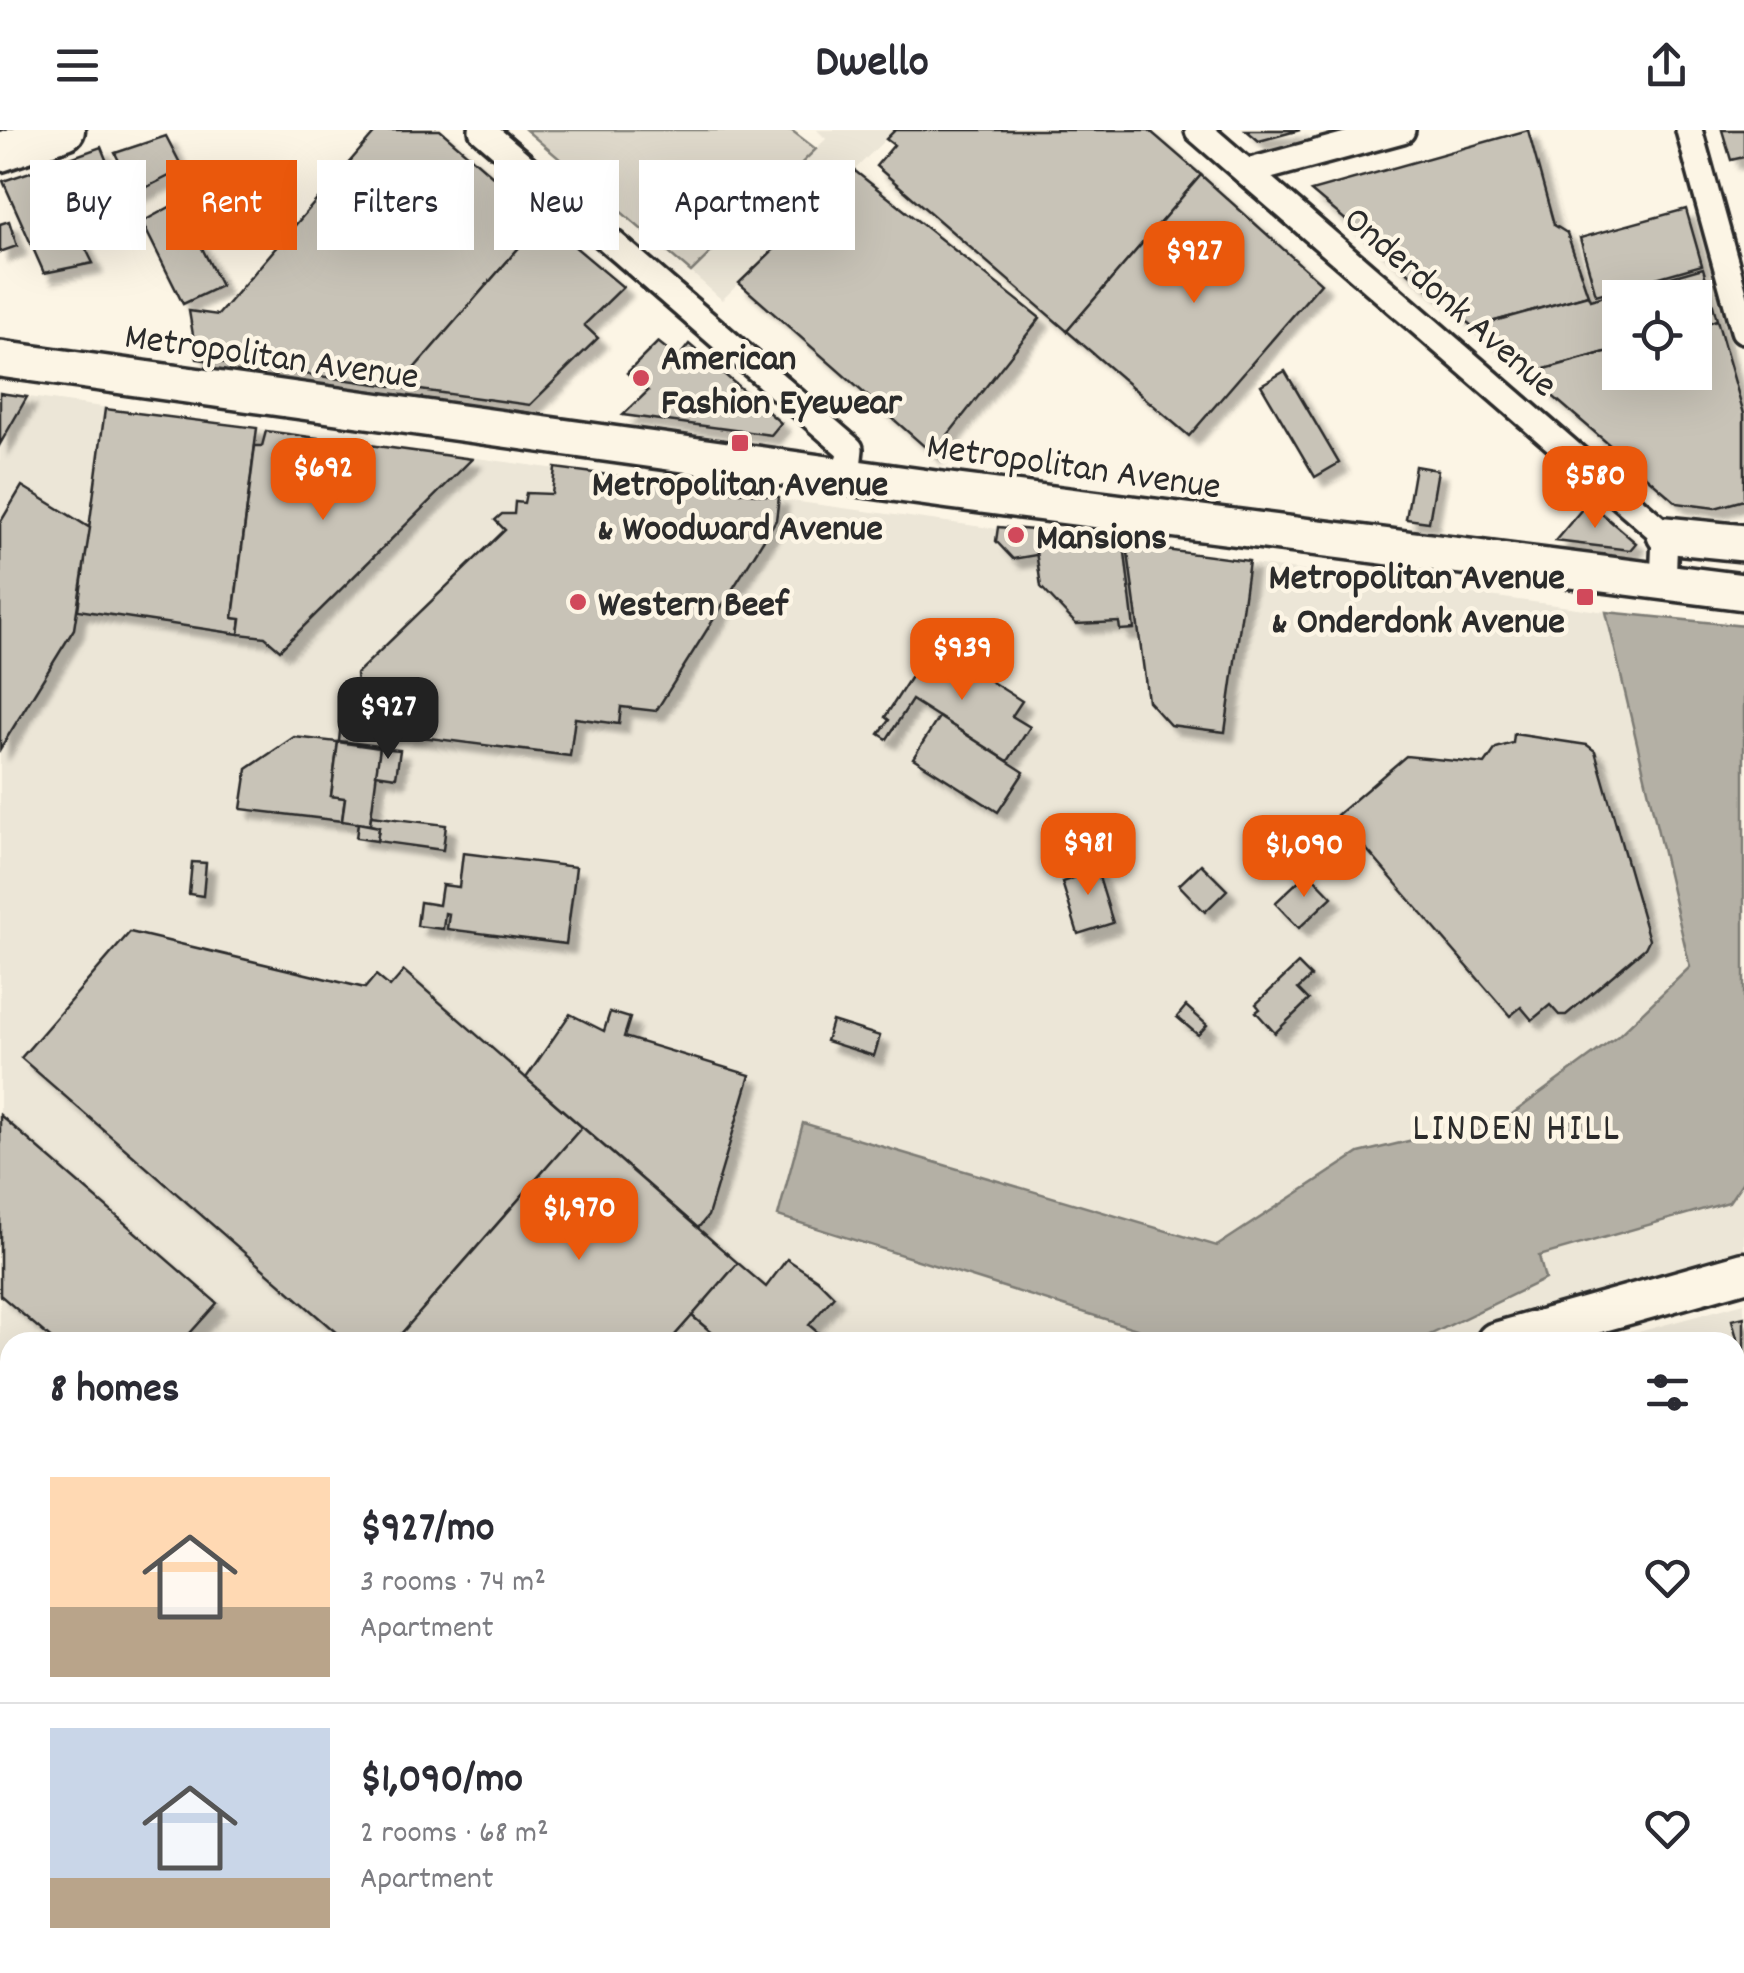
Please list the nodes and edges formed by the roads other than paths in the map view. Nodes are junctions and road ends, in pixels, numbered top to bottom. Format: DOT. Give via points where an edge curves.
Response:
graph roads {
  1 [pos="64,130"];
  2 [pos="482,130"];
  3 [pos="1198,130"];
  4 [pos="1402,130"];
  5 [pos="1689,130"];
  6 [pos="0,152"];
  7 [pos="1247,172"];
  8 [pos="1744,330"];
  9 [pos="0,360"];
  10 [pos="847,476"];
  11 [pos="1665,535"];
  12 [pos="1744,543"];
  13 [pos="1744,579"];
  14 [pos="1663,584"];
  15 [pos="1744,592"];
  16 [pos="1744,1272"];
  17 [pos="1531,1332"];
  1 -- 6 [label="main road"];
  2 -- 10 [label="street" via="850,449"];
  3 -- 7 [label="street, Onderdonk Avenue"];
  4 -- 7 [label="street"];
  5 -- 8 [label="street"];
  7 -- 11 [label="street, Onderdonk Avenue"];
  9 -- 10 [label="main road, Metropolitan Avenue"];
  10 -- 14 [label="main road, Metropolitan Avenue"];
  11 -- 12 [label="main road"];
  11 -- 14 [label="street"];
  13 -- 14 [label="main road, Metropolitan Avenue"];
  14 -- 15 [label="main road, Metropolitan Avenue"];
  16 -- 17 [label="main road"];
}
